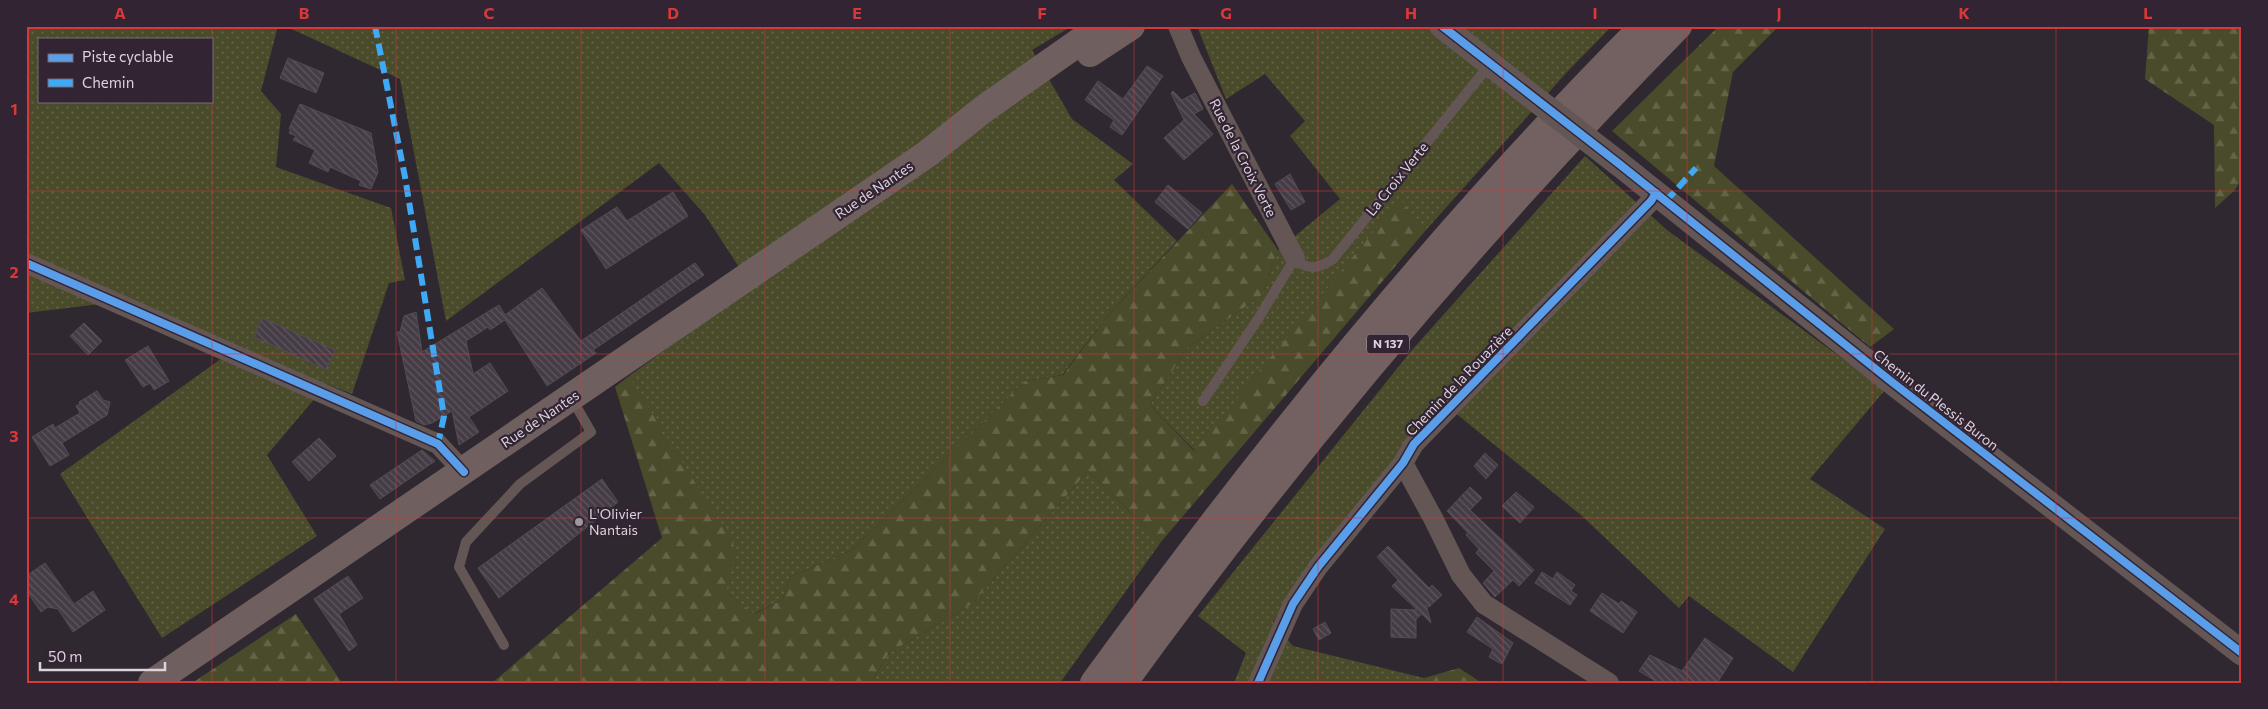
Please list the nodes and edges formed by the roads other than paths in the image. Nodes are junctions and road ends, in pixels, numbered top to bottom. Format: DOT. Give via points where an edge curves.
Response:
graph roads {
  1 [pos="1102,26"];
  2 [pos="1131,26"];
  3 [pos="1442,26"];
  4 [pos="1644,26"];
  5 [pos="1678,26"];
  6 [pos="1170,27"];
  7 [pos="1490,64"];
  8 [pos="927,154"];
  9 [pos="1656,193"];
  10 [pos="1295,258"];
  11 [pos="26,263"];
  12 [pos="571,398"];
  13 [pos="1204,402"];
  14 [pos="1403,463"];
  15 [pos="464,472"];
  16 [pos="504,645"];
  17 [pos="2242,653"];
  18 [pos="152,683"];
  19 [pos="1094,683"];
  20 [pos="1123,683"];
  21 [pos="1258,683"];
  22 [pos="1609,683"];
  1 -- 8 [label="main road, Rue de Nantes" via="985,108"];
  2 -- 8 [label="main road, Rue de Nantes" via="990,118"];
  3 -- 7 [label="street"];
  4 -- 19 [label="highway, N 137" via="1519,156 1362,337 1209,528"];
  5 -- 20 [label="highway, N 137" via="1507,207 1398,331 1259,502"];
  6 -- 10 [label="street, Rue de la Croix Verte" via="1191,57"];
  7 -- 9 [label="street, Chemin du Plessis Buron, bridge"];
  7 -- 10 [label="lane, La Croix Verte" via="1333,259 1312,269"];
  8 -- 12 [label="main road, Rue de Nantes"];
  9 -- 14 [label="street, Chemin de la Rouazière" via="1414,444"];
  9 -- 17 [label="street, Chemin du Plessis Buron" via="1892,382"];
  10 -- 13 [label="lane"];
  11 -- 15 [label="street" via="438,444"];
  12 -- 15 [label="main road, Rue de Nantes"];
  12 -- 16 [label="lane" via="591,432 520,484 466,542 459,567"];
  14 -- 21 [label="street, Chemin de la Rouazière" via="1318,567 1293,604"];
  14 -- 22 [label="street" via="1461,575 1484,604"];
  15 -- 18 [label="main road, Rue de Nantes"];
}
